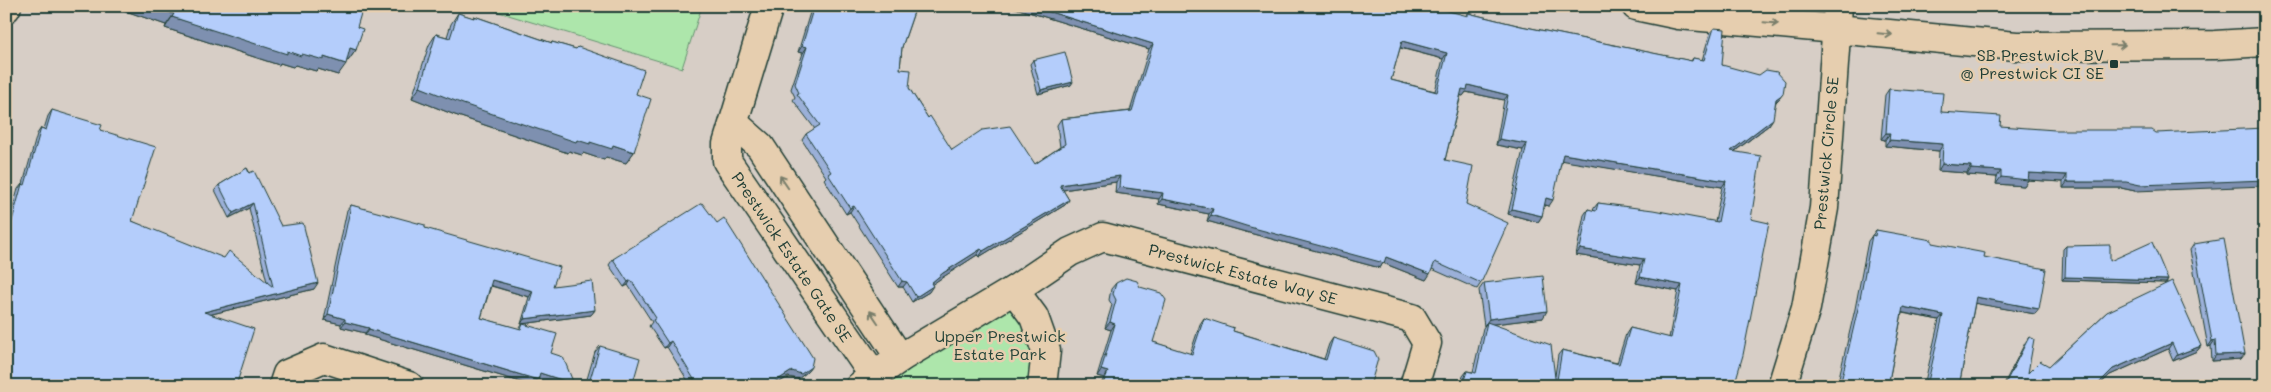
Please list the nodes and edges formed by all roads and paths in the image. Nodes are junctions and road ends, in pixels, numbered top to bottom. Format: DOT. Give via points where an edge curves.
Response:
graph roads {
  1 [pos="769,6"];
  2 [pos="1636,6"];
  3 [pos="1837,18"];
  4 [pos="2265,42"];
  5 [pos="734,123"];
  6 [pos="1014,290"];
  7 [pos="900,358"];
  8 [pos="867,381"];
  9 [pos="283,386"];
  10 [pos="409,386"];
  11 [pos="1042,386"];
  12 [pos="1414,386"];
  13 [pos="1782,386"];
  1 -- 5 [label="street"];
  2 -- 3 [label="street, one-way" via="1680,16"];
  3 -- 4 [label="street, one-way" via="2016,46"];
  3 -- 13 [label="street, Prestwick Circle SE" via="1824,208 1806,308"];
  7 -- 5 [label="street, Prestwick Estate Gate SE, one-way" via="760,146"];
  5 -- 8 [label="street, Prestwick Estate Gate SE" via="727,144 727,161"];
  6 -- 7 [label="street, Prestwick Estate Way SE"];
  6 -- 11 [label="street" via="1034,317 1046,351"];
  6 -- 12 [label="street, Prestwick Estate Way SE" via="1070,252 1103,237 1412,318 1427,343"];
  7 -- 8 [label="street, Prestwick Estate Way SE"];
  9 -- 10 [label="street" via="287,374 324,358"];
}
